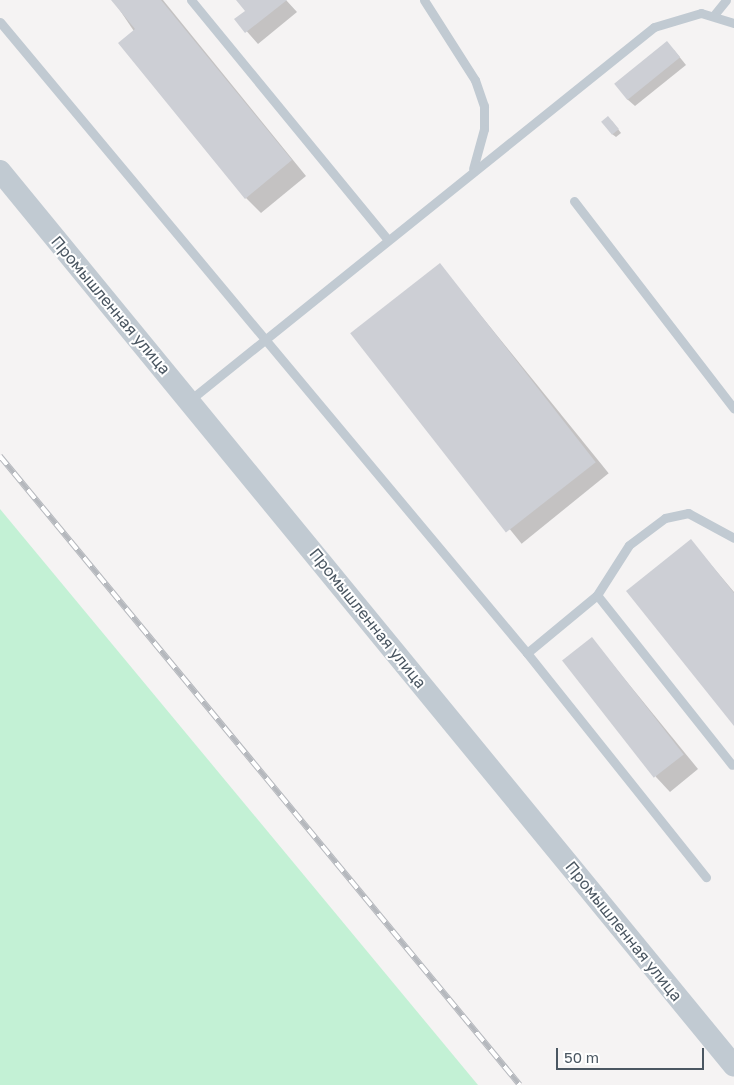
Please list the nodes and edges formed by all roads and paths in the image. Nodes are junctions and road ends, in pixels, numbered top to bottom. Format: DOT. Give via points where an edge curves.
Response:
graph roads {
  1 [pos="191,0"];
  2 [pos="424,0"];
  3 [pos="726,0"];
  4 [pos="714,15"];
  5 [pos="0,22"];
  6 [pos="734,23"];
  7 [pos="473,169"];
  8 [pos="0,171"];
  9 [pos="574,202"];
  10 [pos="387,239"];
  11 [pos="265,339"];
  12 [pos="190,400"];
  13 [pos="734,409"];
  14 [pos="734,538"];
  15 [pos="597,595"];
  16 [pos="527,654"];
  17 [pos="732,765"];
  18 [pos="706,877"];
  19 [pos="734,1066"];
  1 -- 10 [label="lane"];
  2 -- 7 [label="lane" via="474,80 484,106 484,129"];
  3 -- 4 [label="lane"];
  4 -- 6 [label="lane"];
  4 -- 7 [label="lane" via="684,16 654,27"];
  5 -- 11 [label="lane"];
  7 -- 10 [label="lane"];
  8 -- 12 [label="street, Промышленная улица"];
  9 -- 13 [label="lane"];
  10 -- 11 [label="lane"];
  11 -- 12 [label="lane"];
  11 -- 16 [label="lane"];
  12 -- 19 [label="street, Промышленная улица"];
  14 -- 15 [label="lane" via="688,513 665,518 629,545"];
  15 -- 16 [label="lane"];
  15 -- 17 [label="lane"];
  16 -- 18 [label="lane"];
}
